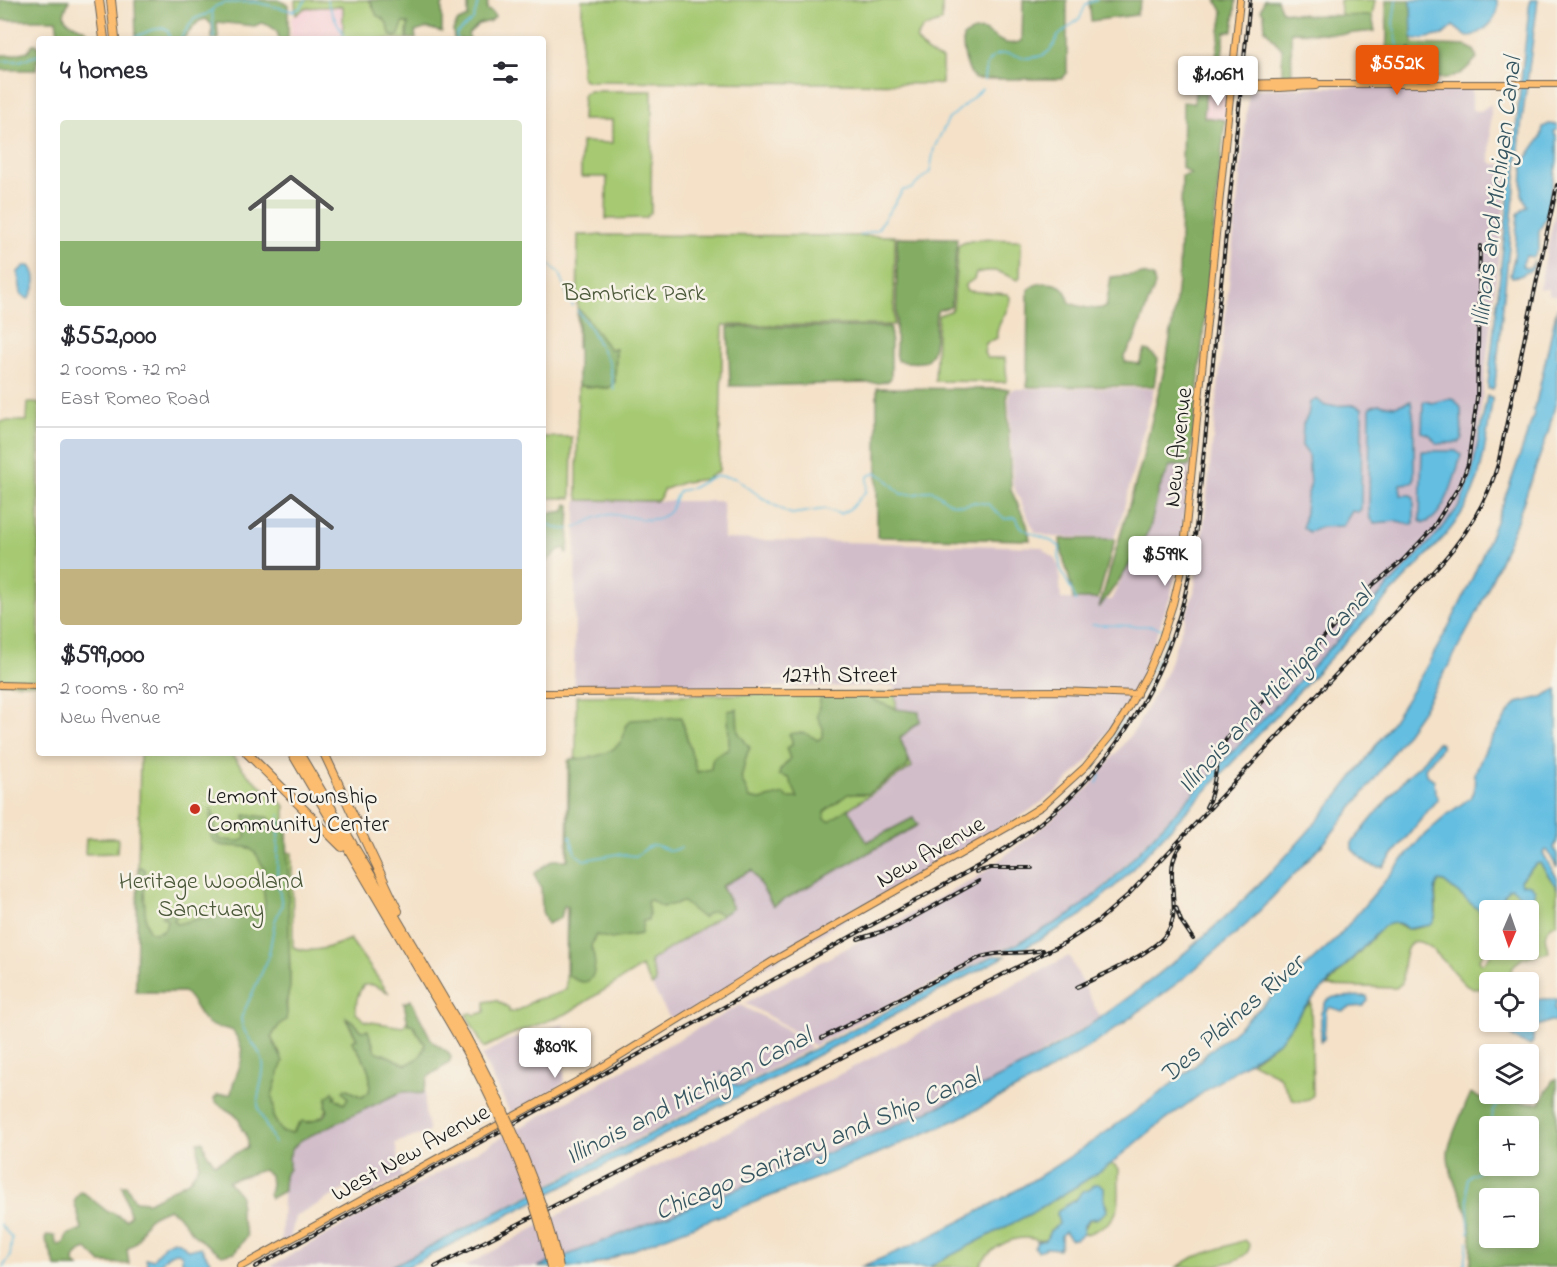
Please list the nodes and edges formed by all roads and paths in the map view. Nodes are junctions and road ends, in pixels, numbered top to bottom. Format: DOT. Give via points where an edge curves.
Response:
graph roads {
  1 [pos="101,0"];
  2 [pos="113,0"];
  3 [pos="1240,0"];
  4 [pos="108,36"];
  5 [pos="1557,84"];
  6 [pos="1232,85"];
  7 [pos="0,685"];
  8 [pos="36,686"];
  9 [pos="546,693"];
  10 [pos="1137,694"];
  11 [pos="250,756"];
  12 [pos="294,756"];
  13 [pos="301,756"];
  14 [pos="325,756"];
  15 [pos="876,903"];
  16 [pos="396,930"];
  17 [pos="423,963"];
  18 [pos="462,1037"];
  19 [pos="240,1267"];
  20 [pos="551,1267"];
  21 [pos="559,1267"];
  1 -- 4 [label="highway"];
  2 -- 4 [label="highway"];
  3 -- 6 [label="main road, New Avenue"];
  5 -- 6 [label="main road"];
  6 -- 10 [label="main road, New Avenue" via="1182,566 1166,627"];
  7 -- 8 [label="main road"];
  9 -- 10 [label="main road, 127th Street"];
  10 -- 15 [label="main road, New Avenue" via="1099,750 1049,800"];
  11 -- 16 [label="highway" via="338,841"];
  12 -- 16 [label="highway"];
  13 -- 17 [label="highway"];
  14 -- 17 [label="highway"];
  15 -- 19 [label="main road, West New Avenue" via="776,959 592,1072"];
  16 -- 18 [label="highway"];
  17 -- 18 [label="highway"];
  18 -- 20 [label="highway, bridge" via="511,1144"];
  18 -- 21 [label="highway, bridge" via="488,1077 522,1154"];
}
